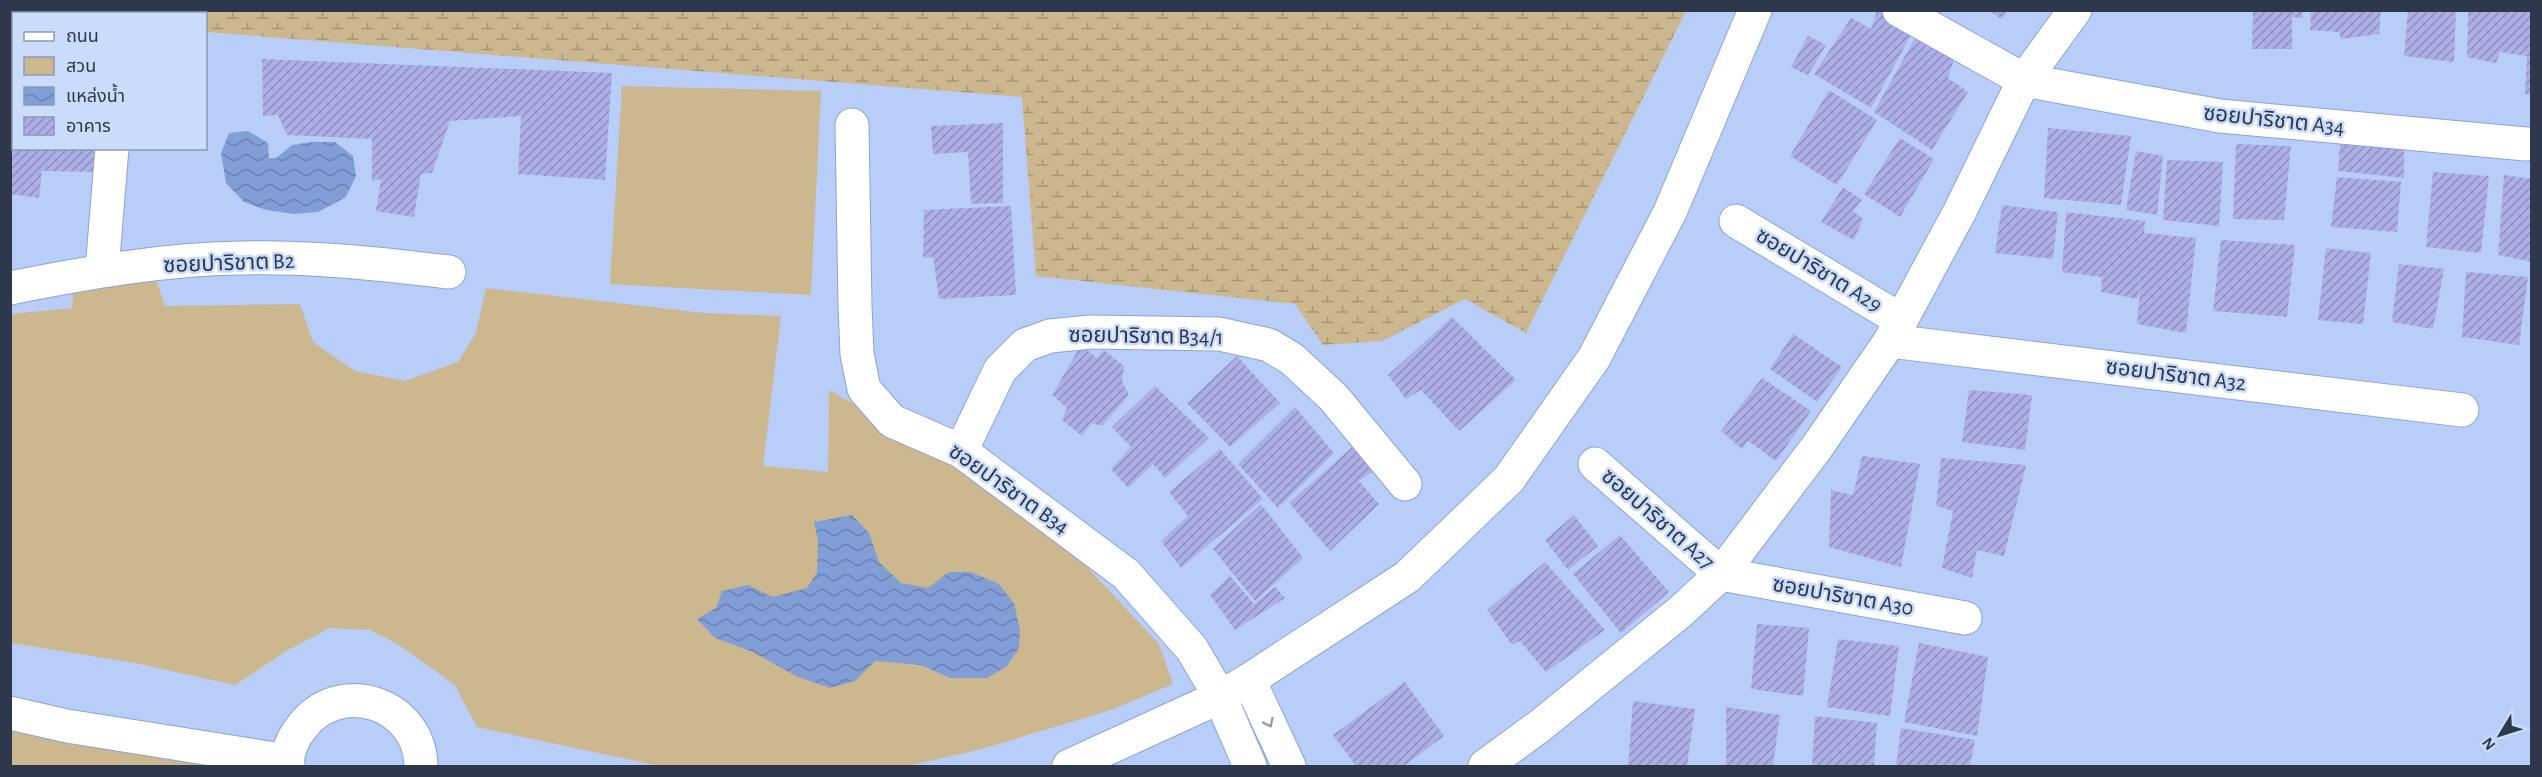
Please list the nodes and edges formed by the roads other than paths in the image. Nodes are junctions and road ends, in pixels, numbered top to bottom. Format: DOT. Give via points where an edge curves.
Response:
graph roads {
  1 [pos="1755,10"];
  2 [pos="1899,10"];
  3 [pos="2075,10"];
  4 [pos="2024,80"];
  5 [pos="852,125"];
  6 [pos="2526,144"];
  7 [pos="112,150"];
  8 [pos="1736,221"];
  9 [pos="102,270"];
  10 [pos="449,272"];
  11 [pos="10,288"];
  12 [pos="1896,330"];
  13 [pos="2462,410"];
  14 [pos="961,451"];
  15 [pos="1595,464"];
  16 [pos="1405,483"];
  17 [pos="1721,574"];
  18 [pos="1965,618"];
  19 [pos="1249,680"];
  20 [pos="1220,697"];
  21 [pos="10,712"];
  22 [pos="288,764"];
  23 [pos="421,766"];
  24 [pos="1069,766"];
  25 [pos="1250,766"];
  26 [pos="1289,766"];
  27 [pos="1485,766"];
  1 -- 19 [label="street" via="1670,212 1594,358 1509,479 1407,577"];
  2 -- 4 [label="street, ซอยปาริชาต A34"];
  3 -- 4 [label="street"];
  4 -- 6 [label="street, ซอยปาริชาต A34" via="2220,116"];
  4 -- 12 [label="street"];
  5 -- 14 [label="street, ซอยปาริชาต B34" via="857,354 864,389 892,421"];
  7 -- 9 [label="street"];
  8 -- 12 [label="street, ซอยปาริชาต A29"];
  9 -- 10 [label="street, ซอยปาริชาต B2" via="240,258 352,261"];
  9 -- 11 [label="street, ซอยปาริชาต B2"];
  12 -- 13 [label="street, ซอยปาริชาต A32"];
  12 -- 17 [label="street" via="1816,447"];
  14 -- 16 [label="street, ซอยปาริชาต B34/1" via="1000,370 1025,345 1050,336 1091,332 1219,334 1269,345 1292,359 1334,398"];
  14 -- 20 [label="street, ซอยปาริชาต B34" via="1126,574 1192,649"];
  15 -- 17 [label="street, ซอยปาริชาต A27"];
  17 -- 18 [label="street, ซอยปาริชาต A30"];
  17 -- 27 [label="street" via="1680,612"];
  19 -- 20 [label="street"];
  19 -- 26 [label="street, one-way"];
  20 -- 24 [label="street"];
  20 -- 25 [label="street, ซอยปาริชาต B34"];
  21 -- 22 [label="street" via="67,726"];
  22 -- 23 [label="street" via="294,737 309,717 330,703 355,699 380,705 401,719 416,740"];
}
